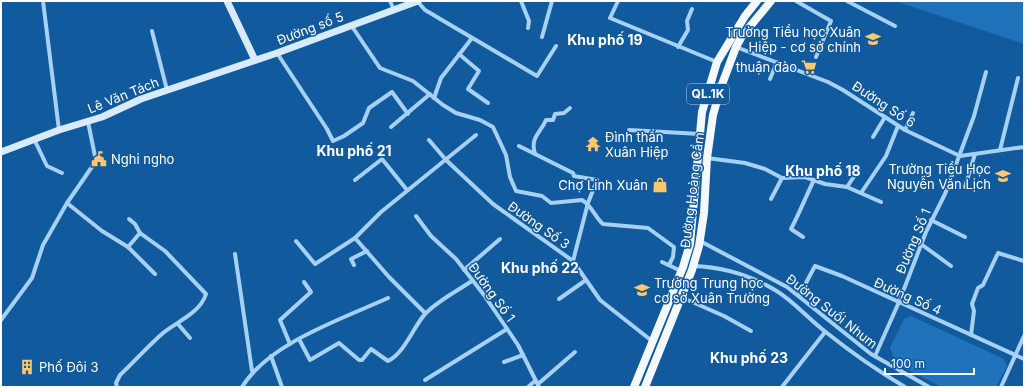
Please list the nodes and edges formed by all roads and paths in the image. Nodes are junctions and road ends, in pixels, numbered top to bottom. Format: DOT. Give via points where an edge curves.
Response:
graph roads {
  1 [pos="43,1"];
  2 [pos="227,1"];
  3 [pos="390,1"];
  4 [pos="418,1"];
  5 [pos="521,1"];
  6 [pos="552,1"];
  7 [pos="618,1"];
  8 [pos="756,1"];
  9 [pos="771,1"];
  10 [pos="796,1"];
  11 [pos="847,1"];
  12 [pos="692,9"];
  13 [pos="394,10"];
  14 [pos="351,25"];
  15 [pos="895,26"];
  16 [pos="528,28"];
  17 [pos="152,31"];
  18 [pos="542,37"];
  19 [pos="472,38"];
  20 [pos="556,46"];
  21 [pos="678,47"];
  22 [pos="736,47"];
  23 [pos="277,53"];
  24 [pos="459,54"];
  25 [pos="816,57"];
  26 [pos="254,60"];
  27 [pos="717,62"];
  28 [pos="776,62"];
  29 [pos="986,72"];
  30 [pos="1018,78"];
  31 [pos="770,79"];
  32 [pos="167,90"];
  33 [pos="430,94"];
  34 [pos="434,98"];
  35 [pos="488,103"];
  36 [pos="570,108"];
  37 [pos="408,114"];
  38 [pos="913,114"];
  39 [pos="885,118"];
  40 [pos="88,122"];
  41 [pos="898,126"];
  42 [pos="391,127"];
  43 [pos="59,130"];
  44 [pos="629,130"];
  45 [pos="905,130"];
  46 [pos="700,134"];
  47 [pos="476,135"];
  48 [pos="873,137"];
  49 [pos="34,139"];
  50 [pos="429,140"];
  51 [pos="519,146"];
  52 [pos="1024,147"];
  53 [pos="1000,150"];
  54 [pos="1,152"];
  55 [pos="535,154"];
  56 [pos="975,154"];
  57 [pos="960,156"];
  58 [pos="707,158"];
  59 [pos="446,160"];
  60 [pos="859,169"];
  61 [pos="62,173"];
  62 [pos="782,178"];
  63 [pos="355,180"];
  64 [pos="814,180"];
  65 [pos="847,187"];
  66 [pos="965,187"];
  67 [pos="407,190"];
  68 [pos="861,193"];
  69 [pos="772,199"];
  70 [pos="881,202"];
  71 [pos="67,203"];
  72 [pos="588,203"];
  73 [pos="416,216"];
  74 [pos="129,219"];
  75 [pos="931,220"];
  76 [pos="140,234"];
  77 [pos="803,237"];
  78 [pos="965,237"];
  79 [pos="355,238"];
  80 [pos="500,239"];
  81 [pos="296,241"];
  82 [pos="700,241"];
  83 [pos="921,244"];
  84 [pos="128,247"];
  85 [pos="367,251"];
  86 [pos="235,254"];
  87 [pos="573,260"];
  88 [pos="1024,261"];
  89 [pos="662,262"];
  90 [pos="354,265"];
  91 [pos="669,265"];
  92 [pos="694,266"];
  93 [pos="951,266"];
  94 [pos="464,270"];
  95 [pos="681,271"];
  96 [pos="155,274"];
  97 [pos="586,280"];
  98 [pos="472,281"];
  99 [pos="304,282"];
  100 [pos="799,296"];
  101 [pos="681,297"];
  102 [pos="388,298"];
  103 [pos="559,299"];
  104 [pos="899,302"];
  105 [pos="425,314"];
  106 [pos="1,320"];
  107 [pos="178,324"];
  108 [pos="507,329"];
  109 [pos="751,331"];
  110 [pos="825,332"];
  111 [pos="971,335"];
  112 [pos="1024,336"];
  113 [pos="190,338"];
  114 [pos="299,339"];
  115 [pos="652,342"];
  116 [pos="290,344"];
  117 [pos="575,352"];
  118 [pos="523,355"];
  119 [pos="1014,355"];
  120 [pos="271,356"];
  121 [pos="875,356"];
  122 [pos="1024,359"];
  123 [pos="504,362"];
  124 [pos="252,371"];
  125 [pos="425,380"];
  126 [pos="537,384"];
  127 [pos="117,387"];
  128 [pos="242,387"];
  129 [pos="282,387"];
  130 [pos="528,387"];
  131 [pos="634,387"];
  132 [pos="645,387"];
  133 [pos="782,387"];
  134 [pos="905,387"];
  135 [pos="929,387"];
  136 [pos="1001,387"];
  1 -- 43 [label="street"];
  2 -- 26 [label="main road"];
  3 -- 13 [label="street"];
  4 -- 13 [label="main road, Đường số 5"];
  4 -- 19 [label="street" via="425,10"];
  5 -- 16 [label="street" via="529,22"];
  6 -- 18 [label="street"];
  7 -- 21 [label="street" via="610,18"];
  8 -- 27 [label="main road, Đường Hoàng Cầm / QL.1K"];
  9 -- 22 [label="main road, Đường Hoàng Cầm / QL.1K"];
  10 -- 25 [label="street" via="830,21"];
  11 -- 15 [label="street"];
  12 -- 21 [label="street" via="687,21 688,30"];
  13 -- 14 [label="main road, Đường số 5"];
  14 -- 23 [label="main road, Đường số 5"];
  14 -- 33 [label="street" via="380,68 413,81"];
  17 -- 32 [label="street"];
  19 -- 20 [label="street" via="536,76"];
  19 -- 24 [label="street"];
  21 -- 27 [label="street"];
  22 -- 28 [label="street, Đường Số 6"];
  22 -- 58 [label="main road, Đường Hoàng Cầm / QL.1K" via="713,115"];
  23 -- 26 [label="main road, Đường số 5"];
  23 -- 37 [label="street" via="333,141 363,123 369,108 392,92"];
  24 -- 34 [label="street" via="441,78"];
  24 -- 35 [label="street" via="479,71 468,89"];
  26 -- 32 [label="main road, Lê Văn Tách"];
  27 -- 46 [label="main road, Đường Hoàng Cầm / QL.1K" via="702,112"];
  28 -- 31 [label="street"];
  28 -- 39 [label="street, Đường Số 6" via="838,87"];
  29 -- 57 [label="street, Đường Số 1"];
  30 -- 53 [label="street"];
  32 -- 40 [label="main road, Lê Văn Tách"];
  33 -- 34 [label="street"];
  33 -- 37 [label="street"];
  34 -- 72 [label="street" via="456,113 493,127 506,155 510,177 516,191 542,196 551,203 577,199"];
  36 -- 55 [label="street" via="564,113 555,114 553,120 546,120 534,140"];
  37 -- 42 [label="street"];
  38 -- 45 [label="street"];
  39 -- 41 [label="street, Đường Số 6"];
  39 -- 48 [label="street"];
  40 -- 43 [label="main road, Lê Văn Tách"];
  40 -- 71 [label="street" via="96,161"];
  41 -- 45 [label="street, Đường Số 6"];
  41 -- 68 [label="street" via="886,156"];
  43 -- 49 [label="main road, Lê Văn Tách"];
  44 -- 46 [label="street"];
  45 -- 57 [label="street, Đường Số 6"];
  46 -- 95 [label="main road, Đường Hoàng Cầm / QL.1K" via="690,244"];
  47 -- 59 [label="street"];
  49 -- 54 [label="main road, Lê Văn Tách"];
  49 -- 61 [label="street" via="46,166"];
  50 -- 59 [label="street, Đường Số 3"];
  51 -- 55 [label="street"];
  52 -- 53 [label="street"];
  53 -- 56 [label="street"];
  55 -- 72 [label="street" via="573,173 574,176 597,180"];
  56 -- 57 [label="street"];
  56 -- 66 [label="street"];
  57 -- 75 [label="street, Đường Số 1" via="945,194"];
  58 -- 62 [label="street" via="744,163 766,169"];
  58 -- 82 [label="main road, Đường Hoàng Cầm / QL.1K"];
  59 -- 67 [label="street"];
  59 -- 87 [label="street, Đường Số 3" via="493,204"];
  60 -- 65 [label="street"];
  62 -- 64 [label="street" via="805,177"];
  62 -- 69 [label="street"];
  63 -- 67 [label="street" via="382,159"];
  64 -- 65 [label="street"];
  64 -- 77 [label="street" via="791,229"];
  65 -- 68 [label="street"];
  67 -- 79 [label="street"];
  68 -- 70 [label="street"];
  71 -- 84 [label="street" via="102,231"];
  71 -- 106 [label="street" via="40,251 32,278"];
  72 -- 87 [label="street"];
  72 -- 91 [label="street" via="603,224 648,228 669,243 674,248"];
  73 -- 94 [label="street, Đường Số 1" via="431,236"];
  74 -- 76 [label="street"];
  75 -- 78 [label="street"];
  75 -- 83 [label="street, Đường Số 1"];
  76 -- 84 [label="street"];
  76 -- 107 [label="street" via="165,251 206,294 205,299 195,310"];
  79 -- 81 [label="street" via="315,264"];
  79 -- 85 [label="street"];
  80 -- 94 [label="street"];
  82 -- 92 [label="main road, Đường Hoàng Cầm / QL.1K"];
  82 -- 100 [label="street, Đường Suối Nhum" via="787,286"];
  83 -- 93 [label="street"];
  83 -- 104 [label="street, Đường Số 1"];
  84 -- 96 [label="street"];
  85 -- 90 [label="street" via="352,260"];
  85 -- 105 [label="street" via="388,277"];
  86 -- 124 [label="street"];
  87 -- 97 [label="street, Đường Số 3"];
  88 -- 111 [label="street" via="998,253 972,304 974,310"];
  89 -- 91 [label="street"];
  91 -- 95 [label="street"];
  92 -- 101 [label="main road, Đường Hoàng Cầm / QL.1K"];
  92 -- 110 [label="street" via="715,267 749,277 776,290"];
  94 -- 98 [label="street, Đường Số 1"];
  95 -- 115 [label="main road, Đường Hoàng Cầm / QL.1K"];
  97 -- 103 [label="street"];
  97 -- 115 [label="street, Đường Số 3" via="603,303"];
  98 -- 105 [label="street"];
  98 -- 108 [label="street, Đường Số 1"];
  99 -- 116 [label="street" via="311,292 280,320"];
  100 -- 104 [label="street, Đường Số 4" via="815,266"];
  100 -- 121 [label="street, Đường Suối Nhum"];
  101 -- 109 [label="street"];
  101 -- 132 [label="main road, Đường Hoàng Cầm / QL.1K"];
  102 -- 114 [label="street"];
  104 -- 111 [label="street, Đường Số 4"];
  104 -- 121 [label="street, Đường Số 1"];
  105 -- 114 [label="street" via="404,345 388,361 371,349 360,360 339,343 310,360"];
  107 -- 113 [label="street"];
  107 -- 127 [label="street" via="164,333 120,375 116,382"];
  108 -- 118 [label="street, Đường Số 1"];
  108 -- 125 [label="street"];
  110 -- 133 [label="street"];
  110 -- 134 [label="street" via="866,363"];
  111 -- 119 [label="street, Đường Số 4"];
  112 -- 119 [label="street"];
  114 -- 116 [label="street"];
  115 -- 131 [label="main road, Đường Hoàng Cầm / QL.1K"];
  116 -- 120 [label="street"];
  117 -- 126 [label="street"];
  118 -- 123 [label="street"];
  118 -- 126 [label="street, Đường Số 1"];
  119 -- 122 [label="street, Đường Số 4"];
  119 -- 136 [label="street"];
  120 -- 124 [label="street"];
  120 -- 129 [label="street"];
  121 -- 135 [label="street, Đường Suối Nhum"];
  124 -- 128 [label="street"];
  126 -- 130 [label="street"];
}
